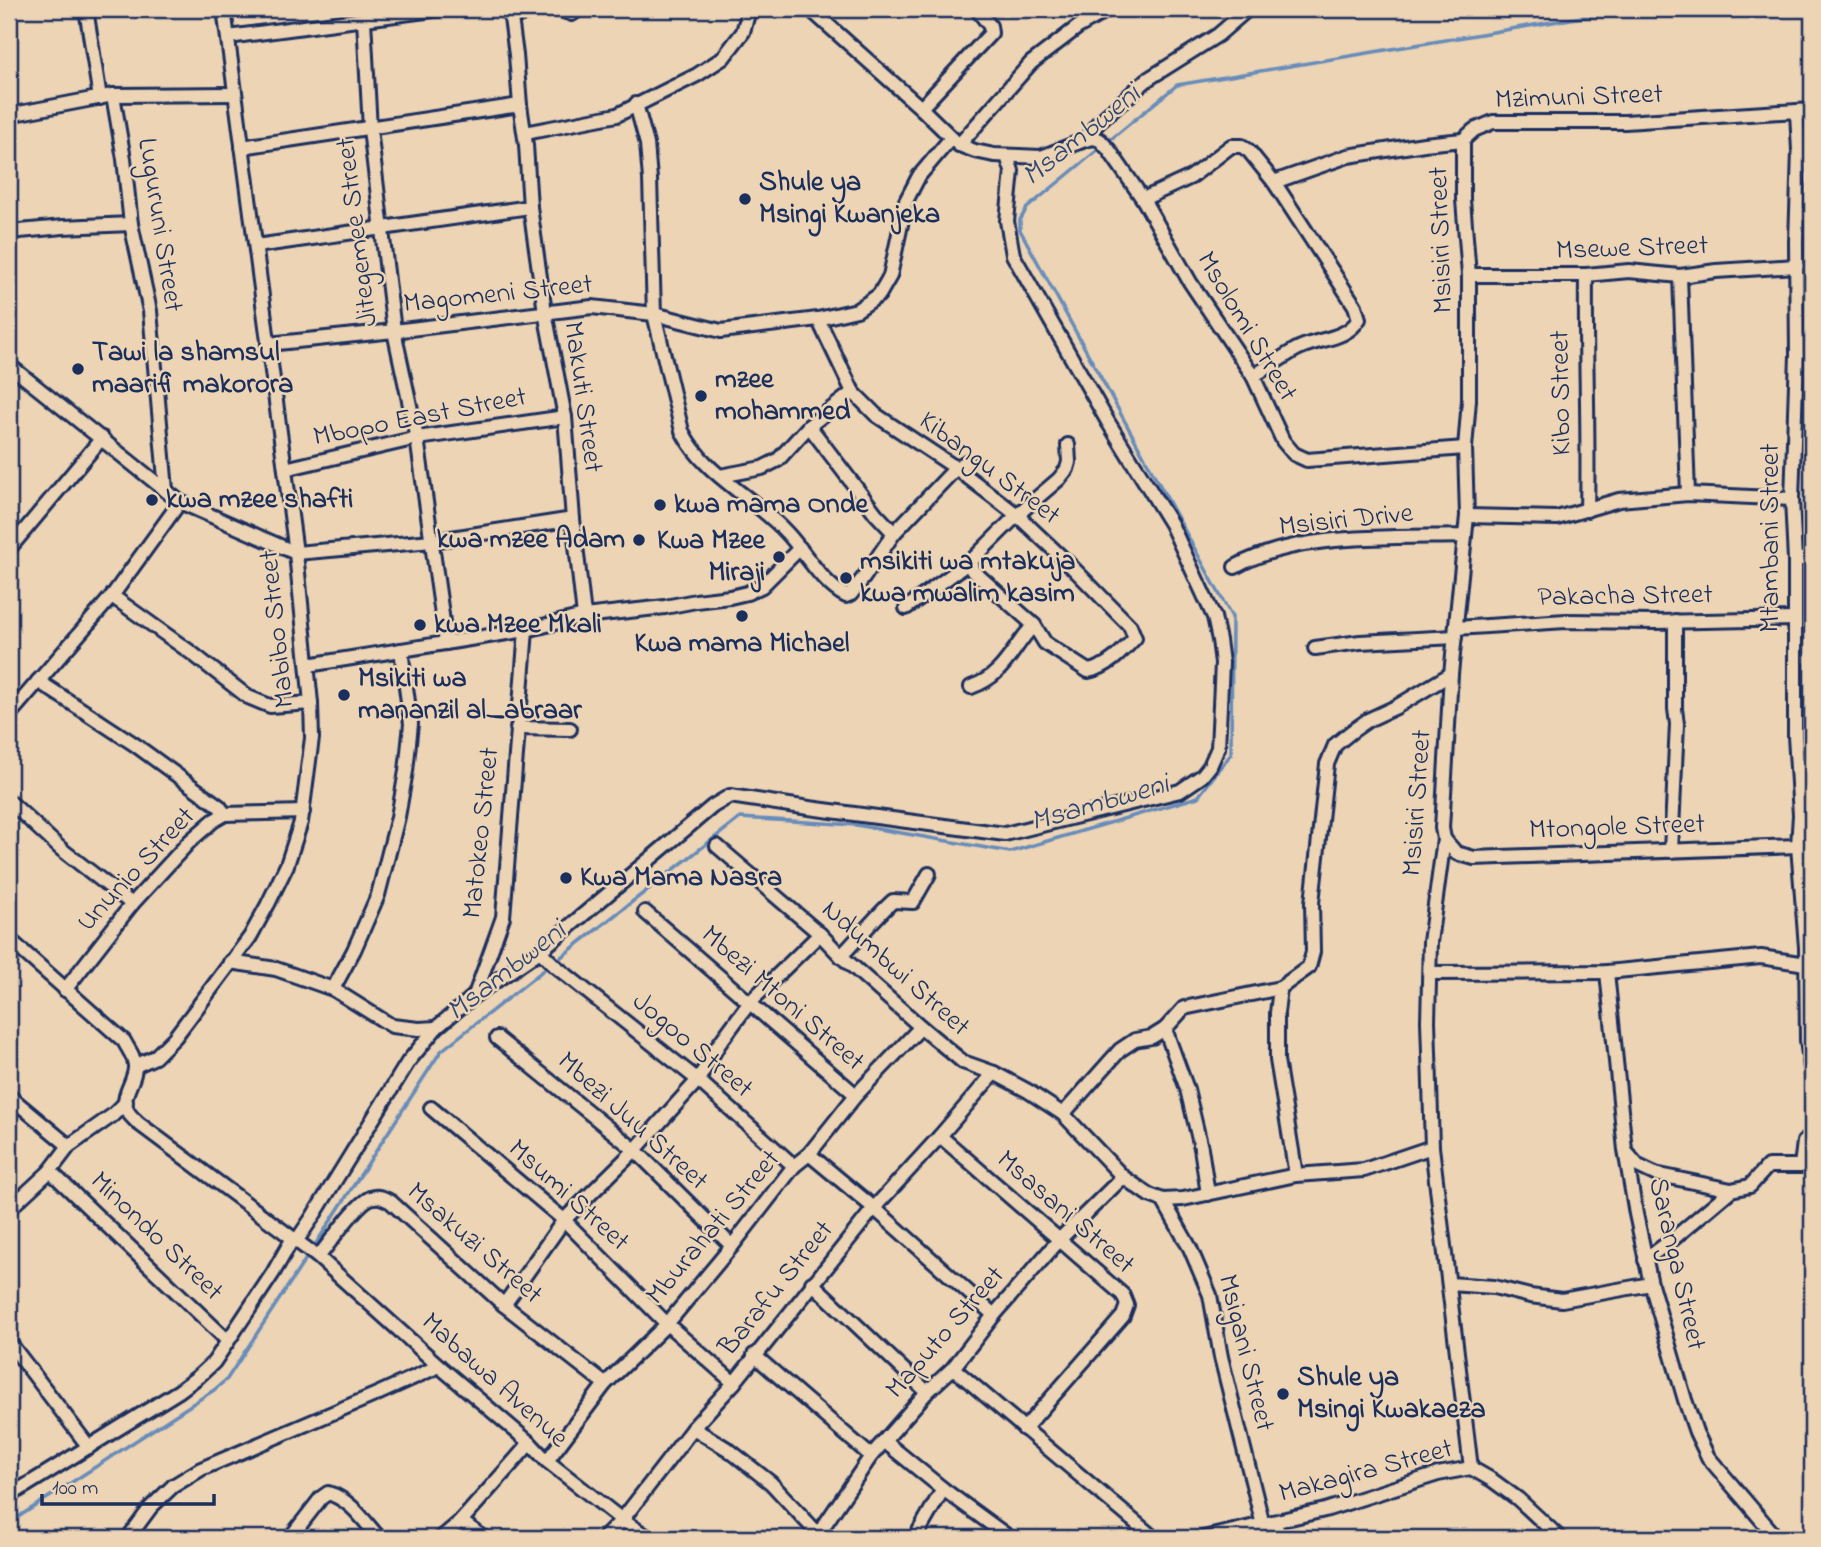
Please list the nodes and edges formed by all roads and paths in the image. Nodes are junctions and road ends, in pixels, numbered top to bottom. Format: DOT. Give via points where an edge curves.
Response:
graph roads {
  1 [pos="86,9"];
  2 [pos="224,9"];
  3 [pos="441,9"];
  4 [pos="535,9"];
  5 [pos="558,9"];
  6 [pos="579,9"];
  7 [pos="751,9"];
  8 [pos="977,9"];
  9 [pos="1109,9"];
  10 [pos="1248,9"];
  11 [pos="812,10"];
  12 [pos="508,13"];
  13 [pos="363,20"];
  14 [pos="228,37"];
  15 [pos="235,94"];
  16 [pos="113,95"];
  17 [pos="100,98"];
  18 [pos="636,104"];
  19 [pos="520,105"];
  20 [pos="921,108"];
  21 [pos="1812,110"];
  22 [pos="1797,112"];
  23 [pos="9,115"];
  24 [pos="370,129"];
  25 [pos="525,133"];
  26 [pos="1085,140"];
  27 [pos="1463,140"];
  28 [pos="955,141"];
  29 [pos="243,147"];
  30 [pos="1007,156"];
  31 [pos="1274,182"];
  32 [pos="1143,200"];
  33 [pos="530,207"];
  34 [pos="1797,214"];
  35 [pos="1812,214"];
  36 [pos="131,224"];
  37 [pos="383,228"];
  38 [pos="9,232"];
  39 [pos="256,246"];
  40 [pos="1797,266"];
  41 [pos="1469,275"];
  42 [pos="1586,275"];
  43 [pos="1680,276"];
  44 [pos="545,312"];
  45 [pos="654,314"];
  46 [pos="818,319"];
  47 [pos="394,331"];
  48 [pos="268,344"];
  49 [pos="11,372"];
  50 [pos="1253,376"];
  51 [pos="853,392"];
  52 [pos="565,417"];
  53 [pos="808,426"];
  54 [pos="102,438"];
  55 [pos="417,438"];
  56 [pos="1068,445"];
  57 [pos="1465,448"];
  58 [pos="968,461"];
  59 [pos="956,468"];
  60 [pos="285,469"];
  61 [pos="720,476"];
  62 [pos="166,490"];
  63 [pos="1688,494"];
  64 [pos="1791,499"];
  65 [pos="180,502"];
  66 [pos="1587,510"];
  67 [pos="1017,515"];
  68 [pos="1467,516"];
  69 [pos="573,519"];
  70 [pos="894,533"];
  71 [pos="1465,536"];
  72 [pos="432,541"];
  73 [pos="800,548"];
  74 [pos="9,549"];
  75 [pos="296,553"];
  76 [pos="1812,557"];
  77 [pos="1795,559"];
  78 [pos="971,561"];
  79 [pos="1235,567"];
  80 [pos="112,596"];
  81 [pos="906,608"];
  82 [pos="584,616"];
  83 [pos="1796,619"];
  84 [pos="1675,621"];
  85 [pos="1034,625"];
  86 [pos="526,630"];
  87 [pos="1455,633"];
  88 [pos="446,643"];
  89 [pos="1315,648"];
  90 [pos="401,650"];
  91 [pos="307,665"];
  92 [pos="1451,674"];
  93 [pos="38,681"];
  94 [pos="971,687"];
  95 [pos="312,703"];
  96 [pos="9,715"];
  97 [pos="517,728"];
  98 [pos="569,729"];
  99 [pos="9,801"];
  100 [pos="303,812"];
  101 [pos="225,814"];
  102 [pos="1806,815"];
  103 [pos="1444,839"];
  104 [pos="716,846"];
  105 [pos="1798,846"];
  106 [pos="1671,850"];
  107 [pos="929,874"];
  108 [pos="132,904"];
  109 [pos="645,912"];
  110 [pos="820,934"];
  111 [pos="9,939"];
  112 [pos="1806,947"];
  113 [pos="841,956"];
  114 [pos="1761,957"];
  115 [pos="548,959"];
  116 [pos="230,962"];
  117 [pos="1806,964"];
  118 [pos="1608,972"];
  119 [pos="1430,973"];
  120 [pos="1280,988"];
  121 [pos="333,989"];
  122 [pos="65,990"];
  123 [pos="475,995"];
  124 [pos="750,1002"];
  125 [pos="921,1027"];
  126 [pos="436,1028"];
  127 [pos="1165,1029"];
  128 [pos="497,1038"];
  129 [pos="135,1066"];
  130 [pos="993,1073"];
  131 [pos="1812,1077"];
  132 [pos="698,1080"];
  133 [pos="856,1095"];
  134 [pos="9,1096"];
  135 [pos="125,1102"];
  136 [pos="432,1108"];
  137 [pos="1063,1114"];
  138 [pos="940,1136"];
  139 [pos="1812,1137"];
  140 [pos="69,1146"];
  141 [pos="1432,1147"];
  142 [pos="635,1150"];
  143 [pos="1625,1150"];
  144 [pos="809,1154"];
  145 [pos="794,1166"];
  146 [pos="50,1171"];
  147 [pos="1296,1175"];
  148 [pos="1124,1177"];
  149 [pos="1731,1190"];
  150 [pos="1208,1194"];
  151 [pos="1163,1200"];
  152 [pos="874,1208"];
  153 [pos="9,1209"];
  154 [pos="564,1220"];
  155 [pos="1060,1239"];
  156 [pos="297,1241"];
  157 [pos="732,1246"];
  158 [pos="315,1255"];
  159 [pos="1645,1260"];
  160 [pos="812,1283"];
  161 [pos="1449,1284"];
  162 [pos="1651,1284"];
  163 [pos="505,1305"];
  164 [pos="994,1315"];
  165 [pos="667,1324"];
  166 [pos="227,1339"];
  167 [pos="9,1342"];
  168 [pos="754,1355"];
  169 [pos="439,1366"];
  170 [pos="953,1368"];
  171 [pos="734,1383"];
  172 [pos="606,1384"];
  173 [pos="928,1392"];
  174 [pos="692,1428"];
  175 [pos="1024,1429"];
  176 [pos="884,1441"];
  177 [pos="530,1443"];
  178 [pos="89,1447"];
  179 [pos="872,1456"];
  180 [pos="547,1461"];
  181 [pos="1471,1468"];
  182 [pos="943,1489"];
  183 [pos="9,1496"];
  184 [pos="622,1520"];
  185 [pos="461,1521"];
  186 [pos="1269,1523"];
  187 [pos="821,1535"];
  188 [pos="128,1538"];
  189 [pos="290,1538"];
  190 [pos="379,1538"];
  191 [pos="441,1538"];
  192 [pos="484,1538"];
  193 [pos="604,1538"];
  194 [pos="648,1538"];
  195 [pos="915,1538"];
  196 [pos="1010,1538"];
  197 [pos="1154,1538"];
  198 [pos="1203,1538"];
  199 [pos="1279,1538"];
  200 [pos="1560,1538"];
  201 [pos="1777,1538"];
  1 -- 17 [label="street"];
  2 -- 14 [label="street, Mabibo Street"];
  3 -- 13 [label="street"];
  4 -- 12 [label="street"];
  5 -- 6 [label="street" via="572,14"];
  7 -- 18 [label="street" via="743,32 723,58"];
  8 -- 20 [label="street" via="991,33"];
  9 -- 28 [label="street" via="1031,63"];
  10 -- 26 [label="street" via="1218,35 1148,79"];
  11 -- 20 [label="street"];
  12 -- 19 [label="street, Makuti Street"];
  13 -- 14 [label="street"];
  13 -- 24 [label="street, Jitegemee Street"];
  14 -- 15 [label="street, Mabibo Street"];
  15 -- 16 [label="street"];
  15 -- 29 [label="street, Mabibo Street"];
  16 -- 17 [label="street"];
  16 -- 36 [label="street, Luguruni Street"];
  17 -- 23 [label="street"];
  18 -- 25 [label="street" via="617,115"];
  18 -- 45 [label="street" via="648,155"];
  19 -- 24 [label="street"];
  19 -- 25 [label="street, Makuti Street"];
  20 -- 28 [label="street"];
  21 -- 22 [label="street, Mzimuni Street"];
  22 -- 27 [label="street, Mzimuni Street" via="1625,122 1493,122"];
  22 -- 34 [label="street, Mtambani Street"];
  24 -- 29 [label="street"];
  24 -- 37 [label="street, Jitegemee Street"];
  25 -- 33 [label="street, Makuti Street"];
  26 -- 30 [label="street" via="1041,157"];
  26 -- 32 [label="street, Msolomi Street" via="1100,140"];
  27 -- 31 [label="street, Mzimuni Street" via="1348,156"];
  27 -- 41 [label="street, Msisiri Street"];
  28 -- 30 [label="street" via="975,151"];
  28 -- 46 [label="street, Magomeni Street" via="919,176 906,201 890,276 878,295 857,310"];
  29 -- 39 [label="street, Mabibo Street"];
  30 -- 115 [label="street" via="1012,171 1007,221 1013,255 1171,524 1214,617 1222,663 1218,748 1210,766 1180,791 1005,834 730,796 713,806"];
  31 -- 32 [label="street" via="1249,151 1231,146 1191,177"];
  31 -- 50 [label="street" via="1359,319 1354,327 1297,349"];
  32 -- 50 [label="street, Msolomi Street" via="1190,282"];
  33 -- 37 [label="street"];
  33 -- 44 [label="street, Makuti Street"];
  34 -- 35 [label="street"];
  34 -- 40 [label="street, Mtambani Street"];
  36 -- 38 [label="street"];
  36 -- 62 [label="street, Luguruni Street" via="149,311"];
  37 -- 39 [label="street"];
  37 -- 47 [label="street, Jitegemee Street"];
  39 -- 48 [label="street, Mabibo Street"];
  40 -- 43 [label="street, Msewe Street"];
  40 -- 64 [label="street, Mtambani Street"];
  41 -- 42 [label="street, Msewe Street"];
  41 -- 57 [label="street, Msisiri Street"];
  42 -- 43 [label="street, Msewe Street" via="1629,271"];
  42 -- 66 [label="street, Kibo Street"];
  43 -- 63 [label="street"];
  44 -- 45 [label="street, Magomeni Street" via="592,307"];
  44 -- 47 [label="street, Magomeni Street"];
  44 -- 52 [label="street, Makuti Street"];
  45 -- 46 [label="street, Magomeni Street" via="721,331"];
  45 -- 61 [label="street" via="682,431 690,446"];
  46 -- 51 [label="street, Kibangu Street"];
  47 -- 48 [label="street, Magomeni Street"];
  47 -- 55 [label="street, Jitegemee Street"];
  48 -- 60 [label="street, Mabibo Street"];
  49 -- 54 [label="street"];
  50 -- 57 [label="street, Msolomi Street" via="1283,441 1307,460"];
  51 -- 53 [label="street"];
  51 -- 59 [label="street, Kibangu Street" via="876,415"];
  52 -- 55 [label="street, Mbopo East Street"];
  52 -- 69 [label="street, Makuti Street"];
  53 -- 61 [label="street" via="771,465"];
  53 -- 70 [label="street"];
  54 -- 62 [label="street"];
  54 -- 74 [label="street"];
  55 -- 60 [label="street, Mbopo East Street"];
  55 -- 72 [label="street, Jitegemee Street"];
  56 -- 67 [label="street" via="1069,462 1059,480"];
  57 -- 68 [label="street, Msisiri Street"];
  58 -- 59 [label="street"];
  59 -- 67 [label="street, Kibangu Street"];
  59 -- 70 [label="street"];
  60 -- 75 [label="street, Mabibo Street"];
  61 -- 73 [label="street"];
  62 -- 65 [label="street"];
  63 -- 64 [label="street"];
  63 -- 66 [label="street" via="1619,500"];
  64 -- 77 [label="street, Mtambani Street"];
  65 -- 75 [label="street"];
  65 -- 80 [label="street"];
  66 -- 68 [label="street" via="1556,518"];
  67 -- 78 [label="street"];
  67 -- 85 [label="street, Kibangu Street" via="1130,626 1135,638 1098,669 1088,671 1045,643"];
  68 -- 71 [label="street, Msisiri Street"];
  69 -- 72 [label="street"];
  69 -- 82 [label="street, Makuti Street"];
  70 -- 73 [label="street" via="846,596"];
  71 -- 79 [label="street, Msisiri Drive" via="1296,545"];
  71 -- 87 [label="street, Msisiri Street"];
  72 -- 75 [label="street"];
  72 -- 88 [label="street, Jitegemee Street"];
  73 -- 82 [label="street" via="762,586 747,593"];
  75 -- 91 [label="street, Mabibo Street"];
  76 -- 77 [label="street"];
  77 -- 83 [label="street, Mtambani Street"];
  78 -- 81 [label="street"];
  78 -- 85 [label="street, Kibangu Street" via="972,569"];
  80 -- 93 [label="street"];
  80 -- 95 [label="street" via="248,698 270,706"];
  82 -- 86 [label="street"];
  83 -- 84 [label="street, Pakacha Street"];
  83 -- 102 [label="street, Mtambani Street" via="1796,736"];
  84 -- 87 [label="street, Pakacha Street" via="1566,621"];
  84 -- 106 [label="street" via="1677,724"];
  85 -- 94 [label="street" via="999,670"];
  86 -- 88 [label="street"];
  86 -- 97 [label="street, Matokeo Street"];
  87 -- 89 [label="street, Pakacha Street"];
  87 -- 92 [label="street, Msisiri Street"];
  88 -- 90 [label="street"];
  90 -- 91 [label="street"];
  90 -- 121 [label="street" via="411,723 398,817 378,895"];
  91 -- 95 [label="street, Mabibo Street"];
  92 -- 103 [label="street, Msisiri Street"];
  92 -- 120 [label="street" via="1368,720 1335,745 1327,764 1310,967"];
  93 -- 96 [label="street"];
  93 -- 101 [label="street" via="134,744"];
  95 -- 100 [label="street, Mabibo Street"];
  97 -- 98 [label="street"];
  97 -- 123 [label="street, Matokeo Street" via="503,917"];
  99 -- 108 [label="street"];
  100 -- 101 [label="street, Ununio Street"];
  100 -- 116 [label="street, Mabibo Street" via="268,904"];
  101 -- 108 [label="street, Ununio Street" via="190,841"];
  102 -- 105 [label="street, Mtambani Street"];
  103 -- 106 [label="street, Mtongole Street" via="1456,853 1474,858"];
  103 -- 119 [label="street, Msisiri Street"];
  104 -- 110 [label="street, Ndumbwi Street"];
  105 -- 106 [label="street, Mtongole Street"];
  105 -- 112 [label="street, Mtambani Street"];
  107 -- 113 [label="street" via="913,902 893,901"];
  108 -- 122 [label="street, Ununio Street"];
  109 -- 124 [label="street, Mbezi Mtoni Street"];
  110 -- 113 [label="street, Ndumbwi Street"];
  110 -- 124 [label="street"];
  111 -- 122 [label="street"];
  112 -- 114 [label="street"];
  112 -- 117 [label="street, Mtambani Street"];
  113 -- 125 [label="street, Ndumbwi Street"];
  114 -- 117 [label="street"];
  114 -- 118 [label="street"];
  115 -- 123 [label="street"];
  115 -- 132 [label="street, Jogoo Street"];
  116 -- 121 [label="street" via="276,969"];
  116 -- 129 [label="street, Mabibo Street" via="175,1037 155,1057"];
  117 -- 131 [label="street, Mtambani Street"];
  118 -- 119 [label="street"];
  118 -- 143 [label="street, Saranga Street"];
  119 -- 141 [label="street, Msisiri Street"];
  120 -- 127 [label="street" via="1184,1007"];
  120 -- 147 [label="street" via="1277,1060"];
  121 -- 126 [label="street" via="392,1026"];
  122 -- 129 [label="street" via="124,1041"];
  123 -- 126 [label="street"];
  124 -- 132 [label="street"];
  124 -- 133 [label="street, Mbezi Mtoni Street"];
  125 -- 130 [label="street, Ndumbwi Street" via="963,1062"];
  125 -- 133 [label="street, Mburahati Street"];
  126 -- 156 [label="street" via="408,1062"];
  127 -- 137 [label="street" via="1120,1050"];
  127 -- 150 [label="street" via="1187,1088"];
  128 -- 142 [label="street, Mbezi Juu Street"];
  129 -- 135 [label="street"];
  130 -- 137 [label="street, Ndumbwi Street"];
  130 -- 138 [label="street, Barafu Street"];
  132 -- 142 [label="street"];
  132 -- 145 [label="street, Jogoo Street"];
  133 -- 144 [label="street, Mburahati Street"];
  134 -- 140 [label="street"];
  135 -- 140 [label="street"];
  135 -- 156 [label="street, Mabawa Avenue" via="138,1123"];
  136 -- 154 [label="street, Msumi Street"];
  137 -- 148 [label="street, Ndumbwi Street"];
  138 -- 152 [label="street, Barafu Street"];
  138 -- 155 [label="street, Msasani Street"];
  139 -- 149 [label="street" via="1804,1142 1801,1166 1768,1166 1750,1186"];
  140 -- 146 [label="street"];
  141 -- 147 [label="street" via="1364,1170"];
  141 -- 161 [label="street, Msisiri Street"];
  142 -- 154 [label="street"];
  142 -- 157 [label="street, Mbezi Juu Street"];
  143 -- 149 [label="street" via="1638,1166 1655,1174"];
  143 -- 159 [label="street, Saranga Street"];
  144 -- 145 [label="street, Mburahati Street"];
  144 -- 152 [label="street"];
  145 -- 157 [label="street, Mburahati Street"];
  146 -- 153 [label="street"];
  146 -- 166 [label="street, Minondo Street"];
  147 -- 150 [label="street"];
  148 -- 151 [label="street, Ndumbwi Street"];
  148 -- 155 [label="street, Maputo Street"];
  149 -- 159 [label="street"];
  150 -- 151 [label="street"];
  151 -- 186 [label="street, Msigani Street" via="1191,1248 1210,1295 1221,1357"];
  152 -- 160 [label="street, Barafu Street"];
  152 -- 164 [label="street"];
  154 -- 163 [label="street"];
  154 -- 165 [label="street, Msumi Street"];
  155 -- 164 [label="street, Maputo Street"];
  155 -- 175 [label="street, Msasani Street" via="1123,1295 1127,1305 1123,1316"];
  156 -- 158 [label="street, Mabawa Avenue"];
  156 -- 166 [label="street"];
  157 -- 165 [label="street, Mburahati Street"];
  158 -- 163 [label="street, Msakuzi Street" via="360,1206 371,1197 382,1197"];
  158 -- 169 [label="street, Mabawa Avenue"];
  159 -- 162 [label="street, Saranga Street"];
  160 -- 168 [label="street, Barafu Street"];
  160 -- 173 [label="street"];
  161 -- 162 [label="street" via="1562,1300"];
  161 -- 181 [label="street, Msisiri Street"];
  162 -- 201 [label="street, Saranga Street" via="1685,1401 1708,1457"];
  163 -- 172 [label="street, Msakuzi Street"];
  164 -- 170 [label="street, Maputo Street"];
  165 -- 171 [label="street, Msumi Street"];
  165 -- 172 [label="street, Mburahati Street"];
  166 -- 178 [label="street" via="214,1362 199,1376"];
  167 -- 178 [label="street"];
  168 -- 171 [label="street, Barafu Street"];
  168 -- 179 [label="street"];
  169 -- 177 [label="street, Mabawa Avenue"];
  169 -- 188 [label="street" via="201,1469 173,1486"];
  170 -- 173 [label="street, Maputo Street"];
  170 -- 175 [label="street"];
  171 -- 174 [label="street, Barafu Street"];
  172 -- 180 [label="street, Mburahati Street"];
  173 -- 176 [label="street, Maputo Street"];
  174 -- 184 [label="street, Barafu Street"];
  174 -- 187 [label="street" via="771,1483"];
  175 -- 197 [label="street"];
  176 -- 179 [label="street, Maputo Street"];
  176 -- 182 [label="street"];
  177 -- 180 [label="street, Mabawa Avenue"];
  177 -- 185 [label="street"];
  178 -- 183 [label="street"];
  179 -- 187 [label="street, Maputo Street"];
  180 -- 184 [label="street, Mabawa Avenue"];
  181 -- 186 [label="street, Makagira Street"];
  181 -- 200 [label="street, Makagira Street" via="1518,1499"];
  182 -- 195 [label="street"];
  182 -- 196 [label="street"];
  184 -- 193 [label="street, Barafu Street"];
  184 -- 194 [label="street, Mabawa Avenue"];
  185 -- 191 [label="street"];
  185 -- 192 [label="street"];
  186 -- 198 [label="street, Makagira Street"];
  186 -- 199 [label="street, Msigani Street"];
  189 -- 190 [label="street" via="328,1493 352,1507"];
}
